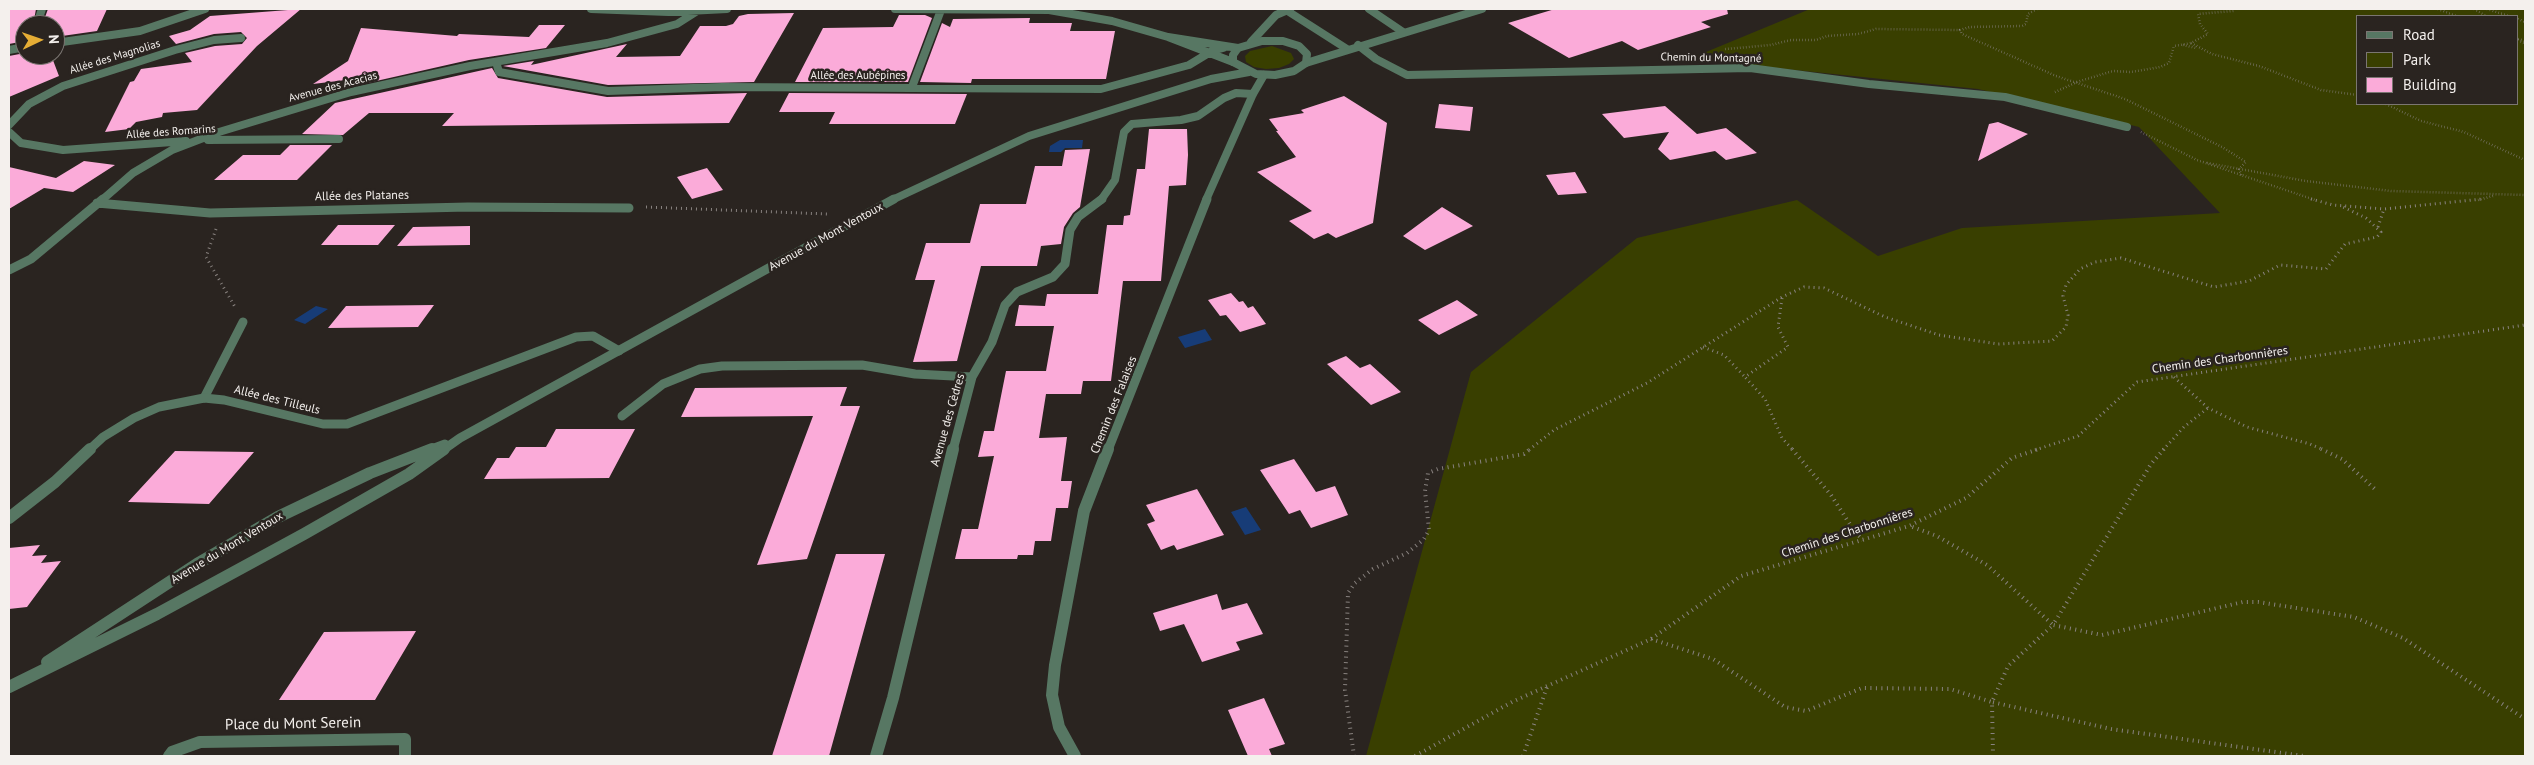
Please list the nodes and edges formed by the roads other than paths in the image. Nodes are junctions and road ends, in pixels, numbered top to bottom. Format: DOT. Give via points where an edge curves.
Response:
graph roads {
  1 [pos="205,9"];
  2 [pos="591,9"];
  3 [pos="727,9"];
  4 [pos="895,9"];
  5 [pos="1021,9"];
  6 [pos="1369,9"];
  7 [pos="1482,9"];
  8 [pos="699,10"];
  9 [pos="941,10"];
  10 [pos="1288,10"];
  11 [pos="1264,31"];
  12 [pos="1403,32"];
  13 [pos="1168,37"];
  14 [pos="241,38"];
  15 [pos="1274,40"];
  16 [pos="65,41"];
  17 [pos="1251,42"];
  18 [pos="1358,45"];
  19 [pos="1223,48"];
  20 [pos="1238,48"];
  21 [pos="1347,49"];
  22 [pos="1335,52"];
  23 [pos="1208,54"];
  24 [pos="1307,54"];
  25 [pos="496,62"];
  26 [pos="1306,63"];
  27 [pos="1235,64"];
  28 [pos="1249,72"];
  29 [pos="1264,75"];
  30 [pos="1211,79"];
  31 [pos="912,87"];
  32 [pos="1253,94"];
  33 [pos="9,125"];
  34 [pos="2127,127"];
  35 [pos="9,132"];
  36 [pos="339,139"];
  37 [pos="200,140"];
  38 [pos="97,203"];
  39 [pos="628,208"];
  40 [pos="9,270"];
  41 [pos="243,322"];
  42 [pos="619,351"];
  43 [pos="972,377"];
  44 [pos="204,398"];
  45 [pos="622,416"];
  46 [pos="460,438"];
  47 [pos="9,518"];
  48 [pos="9,686"];
  49 [pos="168,756"];
  50 [pos="405,756"];
  51 [pos="876,756"];
  52 [pos="1075,756"];
  1 -- 16 [label="street" via="140,30"];
  2 -- 8 [label="street"];
  3 -- 8 [label="street"];
  4 -- 9 [label="street"];
  5 -- 9 [label="street"];
  5 -- 13 [label="street" via="1090,16"];
  6 -- 12 [label="street"];
  7 -- 12 [label="street"];
  8 -- 25 [label="street, Avenue des Acacias" via="678,24 648,33"];
  9 -- 31 [label="street"];
  10 -- 11 [label="street" via="1276,15"];
  10 -- 21 [label="street"];
  11 -- 15 [label="street"];
  11 -- 17 [label="street"];
  12 -- 18 [label="street"];
  13 -- 19 [label="street"];
  13 -- 23 [label="street"];
  14 -- 33 [label="street, Allée des Magnolias" via="214,40 183,48 64,86 29,104"];
  15 -- 17 [label="street"];
  15 -- 24 [label="street" via="1292,43"];
  17 -- 20 [label="street"];
  18 -- 21 [label="street"];
  18 -- 34 [label="street, Chemin du Montagné" via="1396,71 1422,76 1750,68 2005,97"];
  19 -- 20 [label="street"];
  19 -- 23 [label="street, Allée des Aubépines"];
  20 -- 27 [label="street" via="1233,55"];
  21 -- 22 [label="street"];
  22 -- 24 [label="street"];
  22 -- 26 [label="street"];
  23 -- 27 [label="street"];
  23 -- 31 [label="street, Allée des Aubépines" via="1189,66 1108,89"];
  24 -- 26 [label="street"];
  25 -- 31 [label="street, Allée des Aubépines" via="499,72 608,91"];
  25 -- 37 [label="street, Avenue des Acacias" via="351,92"];
  26 -- 29 [label="street" via="1302,68 1285,74"];
  27 -- 28 [label="street"];
  27 -- 30 [label="street, Avenue du Mont Ventoux"];
  28 -- 29 [label="street"];
  28 -- 30 [label="street, Avenue du Mont Ventoux"];
  29 -- 32 [label="street, Chemin des Falaises"];
  30 -- 42 [label="street, Avenue du Mont Ventoux" via="1029,136 952,170"];
  32 -- 43 [label="street, Avenue des Cèdres" via="1236,93 1198,116 1132,124 1124,132 1115,180 1102,200 1078,217 1070,230 1065,264 1053,276 1017,292 1005,305 992,342"];
  32 -- 52 [label="street, Chemin des Falaises" via="1215,178 1084,510 1052,695 1059,727"];
  35 -- 37 [label="street, Allée des Romarins" via="21,143 63,150"];
  36 -- 37 [label="street, Allée des Romarins"];
  37 -- 38 [label="street, Avenue des Acacias" via="172,150 133,173"];
  38 -- 39 [label="street, Allée des Platanes" via="222,212 468,207"];
  38 -- 40 [label="street, Avenue des Acacias" via="52,243"];
  41 -- 44 [label="street"];
  42 -- 44 [label="street, Allée des Tilleuls" via="594,336 576,337 347,424 323,424"];
  42 -- 46 [label="street, Avenue du Mont Ventoux"];
  43 -- 45 [label="street" via="915,374 862,365 722,366 700,370 663,384"];
  43 -- 51 [label="street, Avenue des Cèdres"];
  44 -- 47 [label="street, Allée des Tilleuls" via="159,407 103,437 55,482"];
  46 -- 48 [label="street, Avenue du Mont Ventoux" via="409,474 304,534 157,614"];
  46 -- 48 [label="street, Avenue du Mont Ventoux" via="370,473 278,517 197,564"];
  49 -- 50 [label="street, Place du Mont Serein" via="200,742 405,739"];
}
